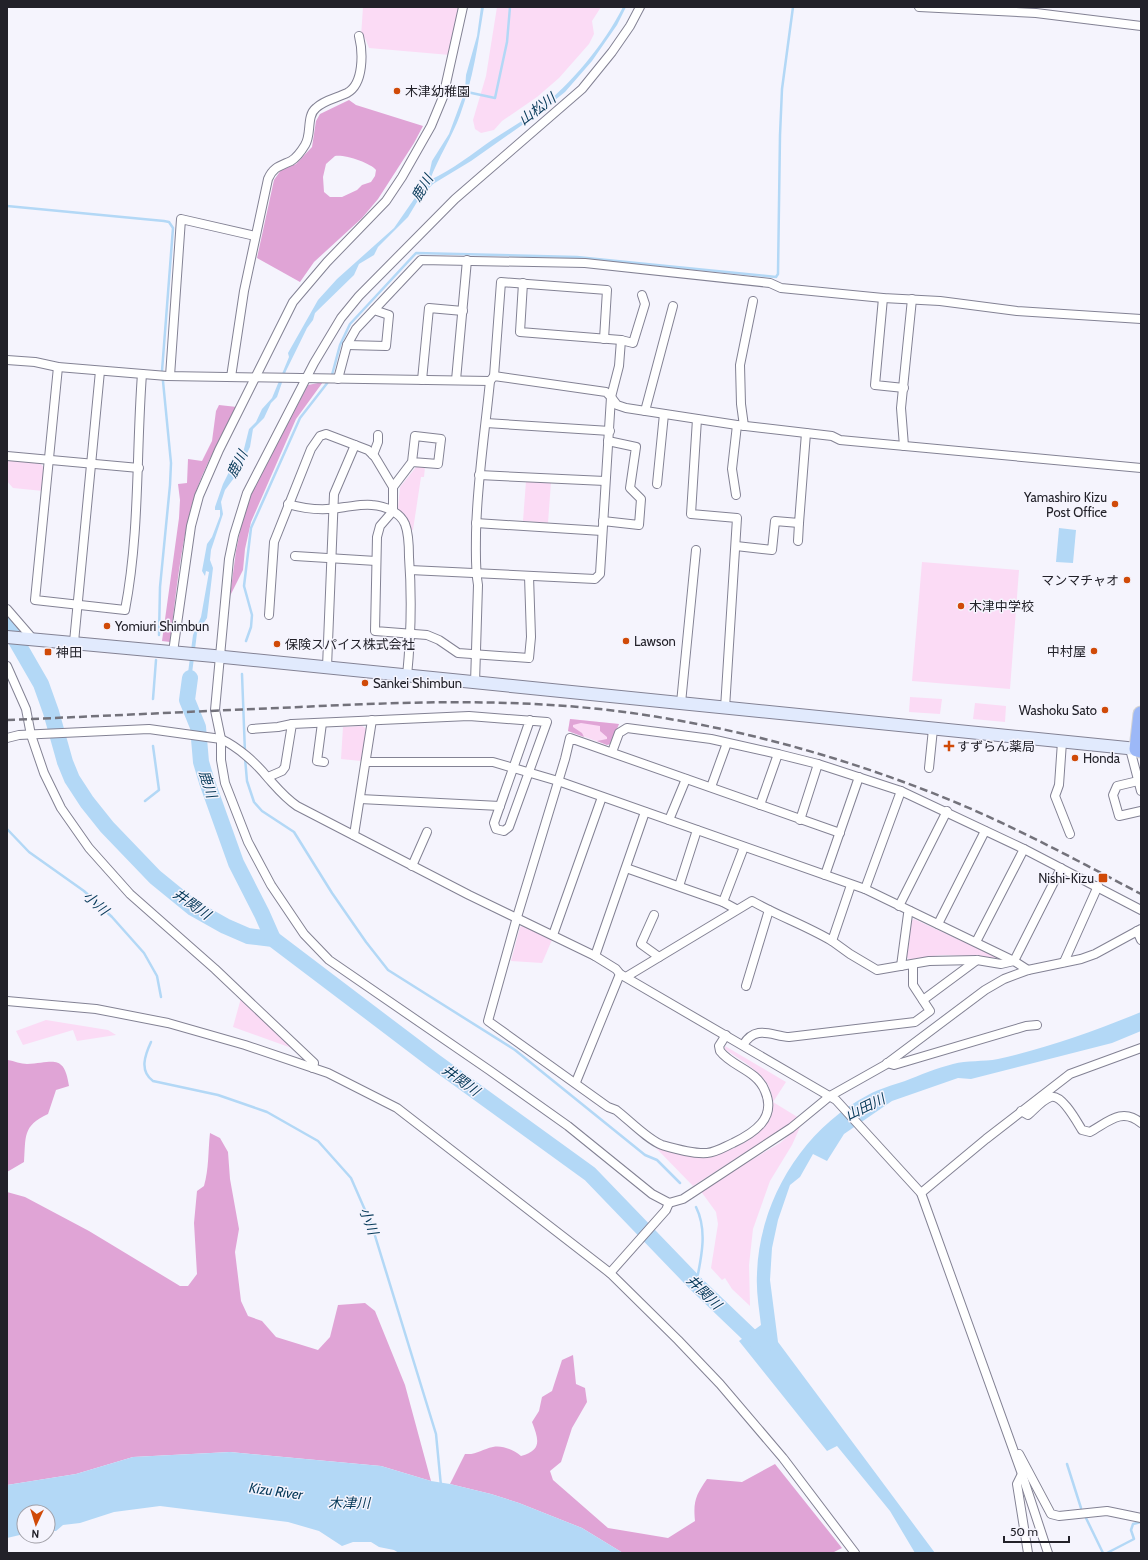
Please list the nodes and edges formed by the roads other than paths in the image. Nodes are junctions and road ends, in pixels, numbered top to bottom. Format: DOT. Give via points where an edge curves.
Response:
graph roads {
  1 [pos="463,7"];
  2 [pos="640,7"];
  3 [pos="919,7"];
  4 [pos="1141,26"];
  5 [pos="359,36"];
  6 [pos="255,236"];
  7 [pos="467,260"];
  8 [pos="523,283"];
  9 [pos="642,295"];
  10 [pos="883,298"];
  11 [pos="912,299"];
  12 [pos="753,301"];
  13 [pos="673,306"];
  14 [pos="374,310"];
  15 [pos="463,311"];
  16 [pos="1141,319"];
  17 [pos="604,339"];
  18 [pos="621,340"];
  19 [pos="347,345"];
  20 [pos="7,360"];
  21 [pos="58,367"];
  22 [pos="100,371"];
  23 [pos="142,374"];
  24 [pos="169,376"];
  25 [pos="231,377"];
  26 [pos="259,377"];
  27 [pos="307,378"];
  28 [pos="338,379"];
  29 [pos="492,379"];
  30 [pos="422,380"];
  31 [pos="456,380"];
  32 [pos="904,388"];
  33 [pos="611,397"];
  34 [pos="645,411"];
  35 [pos="664,414"];
  36 [pos="696,419"];
  37 [pos="486,423"];
  38 [pos="741,426"];
  39 [pos="610,431"];
  40 [pos="806,434"];
  41 [pos="378,435"];
  42 [pos="608,441"];
  43 [pos="354,445"];
  44 [pos="904,446"];
  45 [pos="373,455"];
  46 [pos="7,456"];
  47 [pos="49,460"];
  48 [pos="412,462"];
  49 [pos="92,464"];
  50 [pos="139,468"];
  51 [pos="1141,468"];
  52 [pos="479,474"];
  53 [pos="605,481"];
  54 [pos="657,484"];
  55 [pos="393,486"];
  56 [pos="736,495"];
  57 [pos="288,504"];
  58 [pos="335,509"];
  59 [pos="393,511"];
  60 [pos="603,521"];
  61 [pos="476,523"];
  62 [pos="799,523"];
  63 [pos="602,531"];
  64 [pos="798,541"];
  65 [pos="736,546"];
  66 [pos="696,550"];
  67 [pos="295,556"];
  68 [pos="333,559"];
  69 [pos="376,561"];
  70 [pos="410,570"];
  71 [pos="476,573"];
  72 [pos="530,576"];
  73 [pos="78,604"];
  74 [pos="7,609"];
  75 [pos="268,615"];
  76 [pos="411,634"];
  77 [pos="7,637"];
  78 [pos="28,638"];
  79 [pos="74,642"];
  80 [pos="176,652"];
  81 [pos="476,654"];
  82 [pos="217,656"];
  83 [pos="7,668"];
  84 [pos="327,668"];
  85 [pos="407,676"];
  86 [pos="475,683"];
  87 [pos="681,703"];
  88 [pos="725,708"];
  89 [pos="1141,714"];
  90 [pos="372,720"];
  91 [pos="530,720"];
  92 [pos="322,723"];
  93 [pos="292,724"];
  94 [pos="252,729"];
  95 [pos="933,729"];
  96 [pos="36,735"];
  97 [pos="7,738"];
  98 [pos="218,738"];
  99 [pos="1062,742"];
  100 [pos="727,743"];
  101 [pos="1136,749"];
  102 [pos="612,752"];
  103 [pos="778,754"];
  104 [pos="324,762"];
  105 [pos="366,762"];
  106 [pos="818,764"];
  107 [pos="513,768"];
  108 [pos="929,768"];
  109 [pos="529,773"];
  110 [pos="268,777"];
  111 [pos="859,777"];
  112 [pos="686,779"];
  113 [pos="558,781"];
  114 [pos="1138,781"];
  115 [pos="711,787"];
  116 [pos="901,791"];
  117 [pos="1141,791"];
  118 [pos="602,797"];
  119 [pos="360,799"];
  120 [pos="760,805"];
  121 [pos="500,806"];
  122 [pos="947,811"];
  123 [pos="1141,811"];
  124 [pos="645,812"];
  125 [pos="669,820"];
  126 [pos="800,820"];
  127 [pos="697,830"];
  128 [pos="985,831"];
  129 [pos="427,832"];
  130 [pos="840,833"];
  131 [pos="1070,834"];
  132 [pos="354,835"];
  133 [pos="744,847"];
  134 [pos="1024,849"];
  135 [pos="412,866"];
  136 [pos="626,868"];
  137 [pos="1061,868"];
  138 [pos="825,875"];
  139 [pos="851,884"];
  140 [pos="679,886"];
  141 [pos="1098,886"];
  142 [pos="865,889"];
  143 [pos="723,902"];
  144 [pos="899,906"];
  145 [pos="736,909"];
  146 [pos="769,910"];
  147 [pos="1141,910"];
  148 [pos="910,911"];
  149 [pos="654,914"];
  150 [pos="516,917"];
  151 [pos="938,924"];
  152 [pos="1139,930"];
  153 [pos="553,935"];
  154 [pos="1141,940"];
  155 [pos="832,941"];
  156 [pos="976,942"];
  157 [pos="595,956"];
  158 [pos="659,957"];
  159 [pos="977,960"];
  160 [pos="1014,961"];
  161 [pos="1064,962"];
  162 [pos="913,965"];
  163 [pos="901,966"];
  164 [pos="1028,970"];
  165 [pos="623,976"];
  166 [pos="746,986"];
  167 [pos="923,1000"];
  168 [pos="7,1001"];
  169 [pos="1038,1025"];
  170 [pos="726,1035"];
  171 [pos="743,1045"];
  172 [pos="1141,1048"];
  173 [pos="887,1063"];
  174 [pos="313,1068"];
  175 [pos="576,1082"];
  176 [pos="833,1098"];
  177 [pos="1021,1111"];
  178 [pos="1141,1123"];
  179 [pos="921,1193"];
  180 [pos="668,1207"];
  181 [pos="611,1272"];
  182 [pos="1012,1446"];
  183 [pos="1022,1474"];
  184 [pos="1141,1518"];
  185 [pos="855,1553"];
  186 [pos="1028,1553"];
  187 [pos="1048,1553"];
  1 -- 26 [label="street" via="443,97 431,126 386,201 327,262 293,302"];
  2 -- 27 [label="street" via="612,52 582,90 469,185 359,296 331,333"];
  3 -- 4 [label="street" via="1036,13"];
  5 -- 6 [label="street" via="359,76 355,85 348,92 314,109 304,146 292,160 271,172"];
  6 -- 24 [label="street" via="181,219"];
  6 -- 25 [label="street" via="256,244 244,291"];
  7 -- 10 [label="street" via="585,263"];
  7 -- 14 [label="street" via="421,260"];
  7 -- 15 [label="street"];
  8 -- 17 [label="street" via="607,290"];
  8 -- 17 [label="street" via="520,332"];
  8 -- 29 [label="street" via="501,282"];
  9 -- 18 [label="street" via="645,304 633,343"];
  10 -- 11 [label="street"];
  10 -- 32 [label="street" via="875,385"];
  11 -- 16 [label="street" via="1017,311"];
  11 -- 32 [label="street"];
  12 -- 38 [label="street" via="740,364"];
  13 -- 34 [label="street"];
  14 -- 19 [label="street" via="356,328"];
  14 -- 19 [label="street" via="389,315 386,346"];
  15 -- 30 [label="street" via="429,308"];
  15 -- 31 [label="street"];
  17 -- 18 [label="street"];
  18 -- 33 [label="street" via="619,366"];
  19 -- 28 [label="street"];
  20 -- 21 [label="street"];
  21 -- 22 [label="street"];
  21 -- 47 [label="street"];
  22 -- 23 [label="street"];
  22 -- 49 [label="street"];
  23 -- 24 [label="street"];
  23 -- 50 [label="street"];
  24 -- 25 [label="street"];
  25 -- 26 [label="street"];
  26 -- 27 [label="street"];
  26 -- 80 [label="street" via="219,450 199,496 184,568"];
  27 -- 28 [label="street"];
  27 -- 82 [label="street" via="247,493 239,514 229,559"];
  28 -- 30 [label="street"];
  29 -- 31 [label="street"];
  29 -- 33 [label="street" via="606,392"];
  29 -- 37 [label="street"];
  30 -- 31 [label="street"];
  32 -- 44 [label="street" via="901,408"];
  33 -- 34 [label="street" via="616,405"];
  33 -- 39 [label="street"];
  34 -- 35 [label="street"];
  35 -- 36 [label="street"];
  35 -- 54 [label="street"];
  36 -- 38 [label="street"];
  36 -- 65 [label="street" via="691,514 737,518"];
  37 -- 39 [label="street"];
  37 -- 52 [label="street"];
  38 -- 40 [label="street"];
  38 -- 56 [label="street" via="732,469"];
  39 -- 42 [label="street"];
  40 -- 44 [label="street"];
  40 -- 62 [label="street"];
  41 -- 45 [label="street"];
  42 -- 53 [label="street"];
  42 -- 60 [label="street" via="636,447 630,488 641,499 639,525"];
  43 -- 45 [label="street" via="368,450"];
  43 -- 57 [label="street" via="326,434 320,436 311,449"];
  43 -- 58 [label="street" via="334,494"];
  44 -- 51 [label="street"];
  45 -- 55 [label="street"];
  46 -- 47 [label="street"];
  47 -- 49 [label="street"];
  47 -- 73 [label="street" via="35,600"];
  48 -- 48 [label="street" via="438,464 441,439 415,436"];
  48 -- 55 [label="street"];
  49 -- 50 [label="street"];
  49 -- 73 [label="street"];
  50 -- 73 [label="street" via="131,582 125,610"];
  52 -- 53 [label="street"];
  52 -- 61 [label="street"];
  53 -- 60 [label="street"];
  55 -- 59 [label="street"];
  57 -- 58 [label="street" via="315,510"];
  57 -- 75 [label="street" via="274,542"];
  58 -- 59 [label="street" via="361,504"];
  58 -- 68 [label="street"];
  59 -- 69 [label="street" via="380,526"];
  59 -- 70 [label="street" via="404,523 408,536"];
  60 -- 63 [label="street"];
  61 -- 63 [label="street"];
  61 -- 71 [label="street"];
  62 -- 64 [label="street"];
  62 -- 65 [label="street" via="775,521 772,550"];
  63 -- 72 [label="street" via="600,574 595,579"];
  65 -- 88 [label="street"];
  66 -- 87 [label="street"];
  67 -- 68 [label="street"];
  68 -- 69 [label="street"];
  68 -- 84 [label="street"];
  69 -- 76 [label="street" via="374,631"];
  70 -- 71 [label="street"];
  70 -- 76 [label="street"];
  71 -- 72 [label="street"];
  71 -- 81 [label="street"];
  72 -- 81 [label="street" via="529,658"];
  73 -- 79 [label="street"];
  74 -- 78 [label="street"];
  76 -- 81 [label="street" via="426,635 440,640 458,653"];
  76 -- 85 [label="street"];
  77 -- 78 [label="street"];
  78 -- 79 [label="street"];
  79 -- 80 [label="street"];
  80 -- 82 [label="street"];
  81 -- 86 [label="street"];
  82 -- 84 [label="street"];
  82 -- 98 [label="street" via="215,710"];
  83 -- 96 [label="street"];
  84 -- 85 [label="street"];
  85 -- 86 [label="street"];
  86 -- 87 [label="street"];
  87 -- 88 [label="street"];
  88 -- 95 [label="street"];
  89 -- 101 [label="highway"];
  90 -- 91 [label="street" via="469,716"];
  90 -- 92 [label="street"];
  90 -- 105 [label="street"];
  91 -- 107 [label="street"];
  91 -- 109 [label="street" via="547,722"];
  92 -- 93 [label="street"];
  92 -- 104 [label="street" via="317,761"];
  93 -- 94 [label="street"];
  93 -- 110 [label="street" via="285,767"];
  95 -- 99 [label="street"];
  95 -- 108 [label="street"];
  96 -- 97 [label="street"];
  96 -- 98 [label="street" via="149,729"];
  96 -- 174 [label="street" via="39,760 61,808 105,869 314,1063"];
  98 -- 110 [label="street" via="230,743"];
  98 -- 180 [label="street" via="225,783 248,842 285,907 323,955 568,1126"];
  99 -- 101 [label="street"];
  99 -- 131 [label="street" via="1059,785 1055,796"];
  100 -- 102 [label="street" via="626,728 619,733"];
  100 -- 103 [label="street"];
  100 -- 115 [label="street"];
  101 -- 114 [label="street"];
  102 -- 112 [label="street"];
  102 -- 113 [label="street" via="570,738"];
  103 -- 106 [label="street"];
  103 -- 120 [label="street"];
  105 -- 107 [label="street" via="493,762"];
  105 -- 119 [label="street"];
  106 -- 111 [label="street"];
  106 -- 126 [label="street"];
  107 -- 109 [label="street"];
  107 -- 121 [label="street"];
  109 -- 113 [label="street"];
  109 -- 121 [label="street" via="508,827 502,831 495,828 494,823"];
  110 -- 132 [label="street" via="289,801"];
  111 -- 116 [label="street"];
  111 -- 130 [label="street"];
  112 -- 115 [label="street"];
  112 -- 125 [label="street"];
  113 -- 118 [label="street"];
  113 -- 150 [label="street"];
  114 -- 117 [label="street"];
  114 -- 123 [label="street" via="1116,786 1113,795 1119,816"];
  115 -- 120 [label="street"];
  116 -- 122 [label="street"];
  116 -- 142 [label="street"];
  118 -- 124 [label="street"];
  118 -- 153 [label="street"];
  119 -- 121 [label="street"];
  119 -- 132 [label="street"];
  120 -- 126 [label="street"];
  122 -- 128 [label="street"];
  122 -- 144 [label="street"];
  124 -- 125 [label="street"];
  124 -- 136 [label="street"];
  125 -- 127 [label="street"];
  126 -- 130 [label="street"];
  127 -- 133 [label="street"];
  127 -- 140 [label="street"];
  128 -- 134 [label="street"];
  128 -- 151 [label="street"];
  129 -- 135 [label="street"];
  130 -- 138 [label="street"];
  132 -- 135 [label="street"];
  133 -- 138 [label="street"];
  133 -- 143 [label="street"];
  134 -- 137 [label="street"];
  134 -- 156 [label="street"];
  135 -- 150 [label="street"];
  136 -- 140 [label="street"];
  136 -- 157 [label="street"];
  137 -- 141 [label="street"];
  137 -- 160 [label="street"];
  138 -- 139 [label="street"];
  139 -- 142 [label="street"];
  139 -- 155 [label="street"];
  140 -- 143 [label="street"];
  141 -- 147 [label="street"];
  141 -- 161 [label="street"];
  142 -- 144 [label="street"];
  143 -- 145 [label="street"];
  144 -- 148 [label="street"];
  145 -- 146 [label="street" via="752,901"];
  145 -- 158 [label="street"];
  146 -- 155 [label="street"];
  146 -- 166 [label="street"];
  148 -- 151 [label="street"];
  148 -- 163 [label="street"];
  149 -- 158 [label="street" via="641,944"];
  150 -- 153 [label="street"];
  150 -- 175 [label="street" via="488,1021"];
  151 -- 156 [label="street"];
  152 -- 154 [label="street"];
  152 -- 161 [label="street" via="1095,954"];
  153 -- 157 [label="street"];
  155 -- 163 [label="street" via="877,970"];
  156 -- 160 [label="street"];
  157 -- 165 [label="street"];
  158 -- 165 [label="street"];
  159 -- 160 [label="street" via="1001,964"];
  159 -- 162 [label="street" via="929,961"];
  159 -- 167 [label="street"];
  160 -- 164 [label="street"];
  161 -- 164 [label="street"];
  162 -- 163 [label="street"];
  162 -- 167 [label="street" via="913,985"];
  164 -- 173 [label="street" via="985,990"];
  165 -- 170 [label="street"];
  165 -- 175 [label="street"];
  167 -- 171 [label="street" via="930,1011 915,1022 789,1037 761,1033 750,1037"];
  168 -- 174 [label="street" via="96,1009 155,1020 217,1036"];
  169 -- 173 [label="street" via="1026,1026 894,1065"];
  170 -- 171 [label="street"];
  170 -- 175 [label="street" via="719,1046 720,1051 758,1080 765,1089 768,1106 764,1121 756,1130 742,1140 718,1150 707,1153 693,1152 658,1143"];
  171 -- 176 [label="street"];
  172 -- 177 [label="street" via="1070,1074"];
  173 -- 176 [label="street"];
  174 -- 181 [label="street" via="397,1108"];
  176 -- 179 [label="street"];
  176 -- 180 [label="street"];
  177 -- 178 [label="street" via="1028,1115 1050,1097 1056,1097 1065,1105 1082,1130 1090,1132 1118,1115 1134,1117"];
  177 -- 179 [label="street"];
  179 -- 182 [label="street"];
  180 -- 181 [label="street"];
  181 -- 185 [label="street" via="728,1393 787,1463"];
  182 -- 183 [label="street"];
  182 -- 184 [label="street" via="1020,1454 1051,1514 1059,1516 1107,1512"];
  183 -- 186 [label="street" via="1017,1484"];
  183 -- 187 [label="street"];
}
